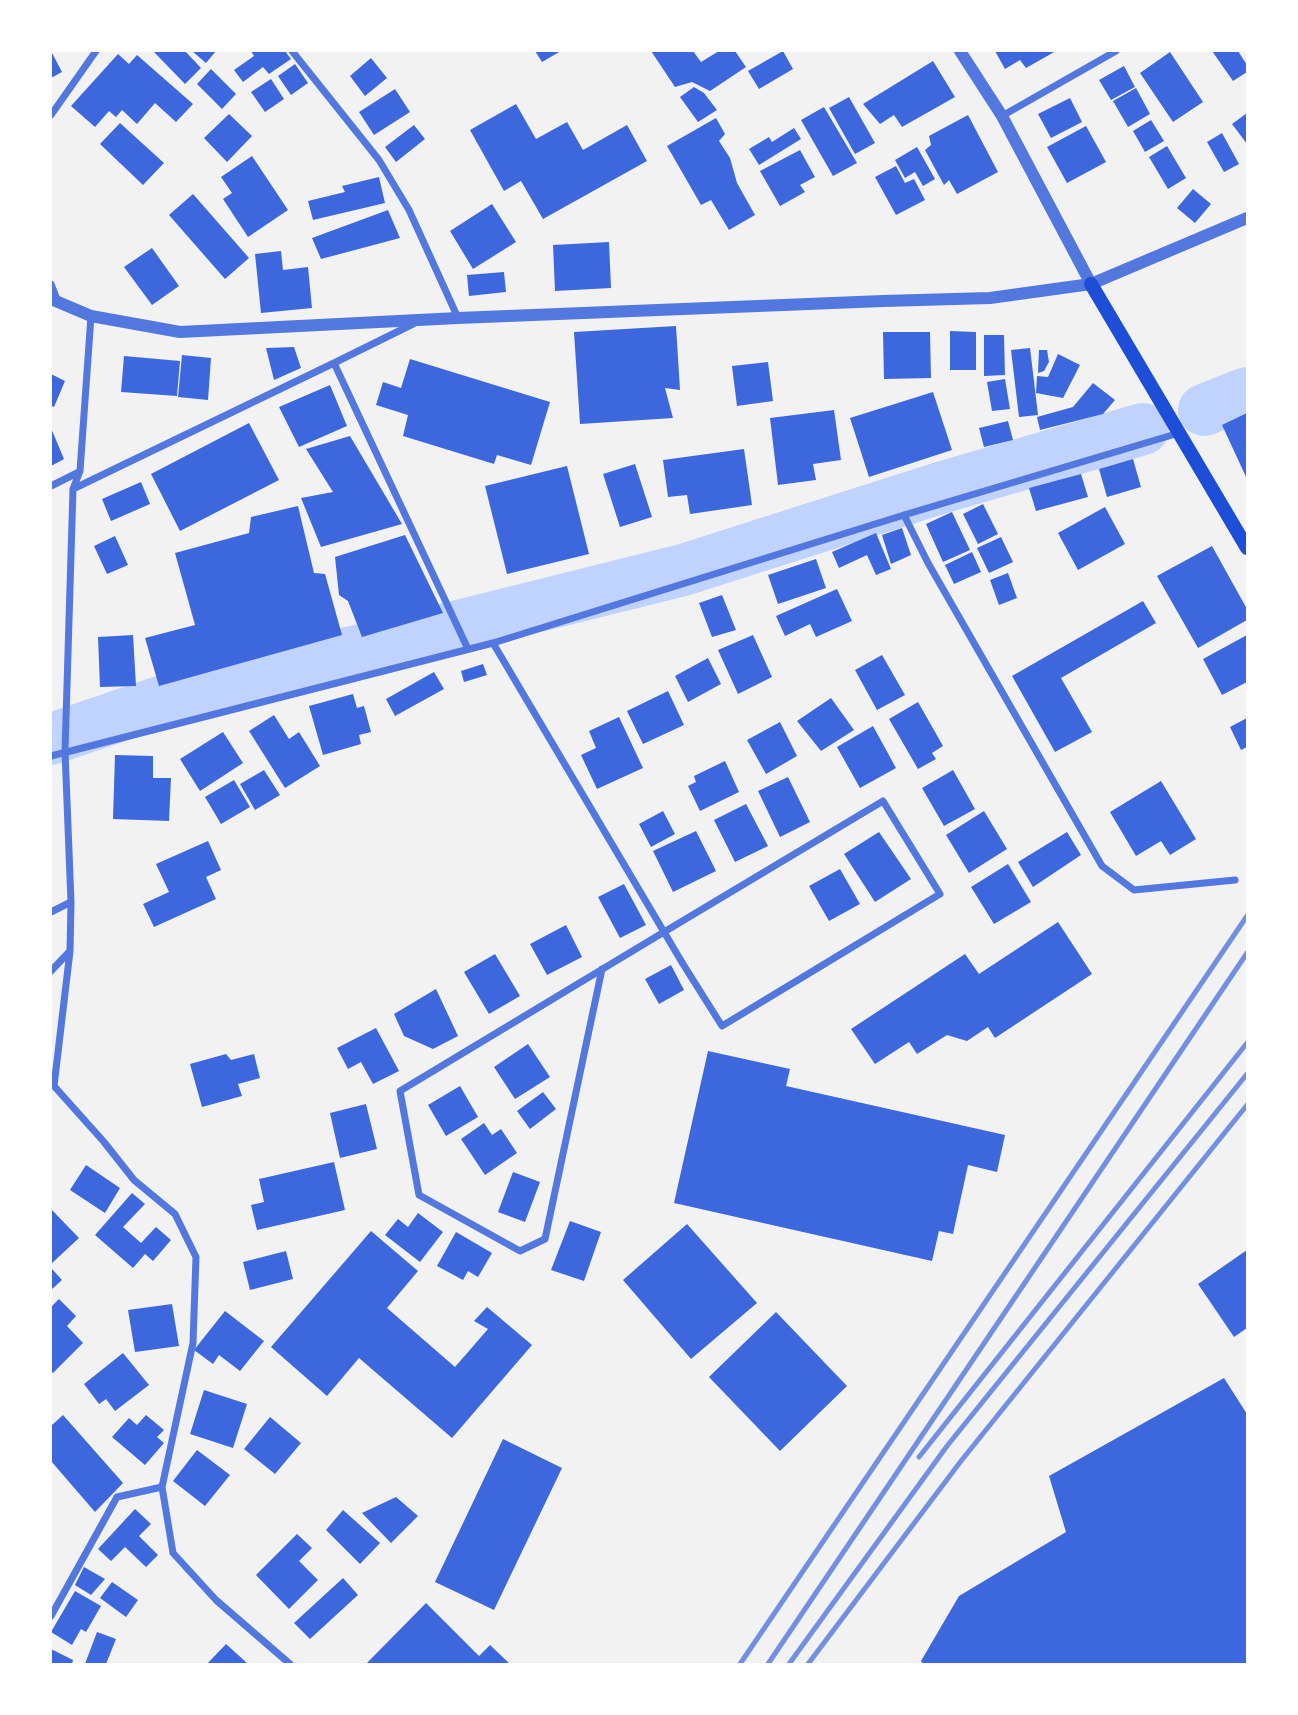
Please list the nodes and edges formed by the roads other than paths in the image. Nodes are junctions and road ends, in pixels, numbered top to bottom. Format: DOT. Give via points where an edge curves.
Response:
graph roads {
  1 [pos="96,51"];
  2 [pos="292,51"];
  3 [pos="960,51"];
  4 [pos="1116,51"];
  5 [pos="51,115"];
  6 [pos="1002,116"];
  7 [pos="1247,218"];
  8 [pos="51,284"];
  9 [pos="1091,284"];
  10 [pos="54,300"];
  11 [pos="91,316"];
  12 [pos="458,318"];
  13 [pos="419,320"];
  14 [pos="334,363"];
  15 [pos="1180,432"];
  16 [pos="80,471"];
  17 [pos="51,486"];
  18 [pos="73,489"];
  19 [pos="904,515"];
  20 [pos="1247,548"];
  21 [pos="493,643"];
  22 [pos="468,649"];
  23 [pos="65,751"];
  24 [pos="51,756"];
  25 [pos="1235,880"];
  26 [pos="71,902"];
  27 [pos="51,912"];
  28 [pos="664,932"];
  29 [pos="70,951"];
  30 [pos="602,969"];
  31 [pos="51,971"];
  32 [pos="162,1487"];
  33 [pos="51,1616"];
  34 [pos="290,1664"];
  1 -- 5 [label="street"];
  2 -- 12 [label="street" via="379,160 408,210"];
  3 -- 6 [label="street"];
  4 -- 6 [label="street"];
  6 -- 9 [label="street"];
  7 -- 9 [label="street"];
  8 -- 10 [label="street"];
  9 -- 12 [label="street" via="990,298"];
  9 -- 15 [label="main road"];
  10 -- 11 [label="street"];
  11 -- 13 [label="street" via="180,331"];
  11 -- 16 [label="street"];
  12 -- 13 [label="street"];
  13 -- 14 [label="street"];
  14 -- 18 [label="street"];
  14 -- 22 [label="street"];
  15 -- 19 [label="street"];
  15 -- 20 [label="main road"];
  16 -- 17 [label="street"];
  16 -- 18 [label="street"];
  18 -- 23 [label="street"];
  19 -- 21 [label="street"];
  19 -- 25 [label="street" via="1102,866 1134,890"];
  21 -- 22 [label="street"];
  21 -- 28 [label="street"];
  22 -- 23 [label="street"];
  23 -- 24 [label="street"];
  23 -- 26 [label="street"];
  26 -- 27 [label="street"];
  26 -- 29 [label="street"];
  28 -- 28 [label="street" via="722,1026 940,894 883,801"];
  28 -- 30 [label="street"];
  29 -- 31 [label="street"];
  29 -- 32 [label="street" via="54,1086 134,1181 175,1214 196,1257 192,1343"];
  30 -- 30 [label="street" via="400,1091 419,1195 520,1251 545,1238"];
  32 -- 33 [label="street" via="117,1497"];
  32 -- 34 [label="street" via="173,1553 216,1600"];
}
